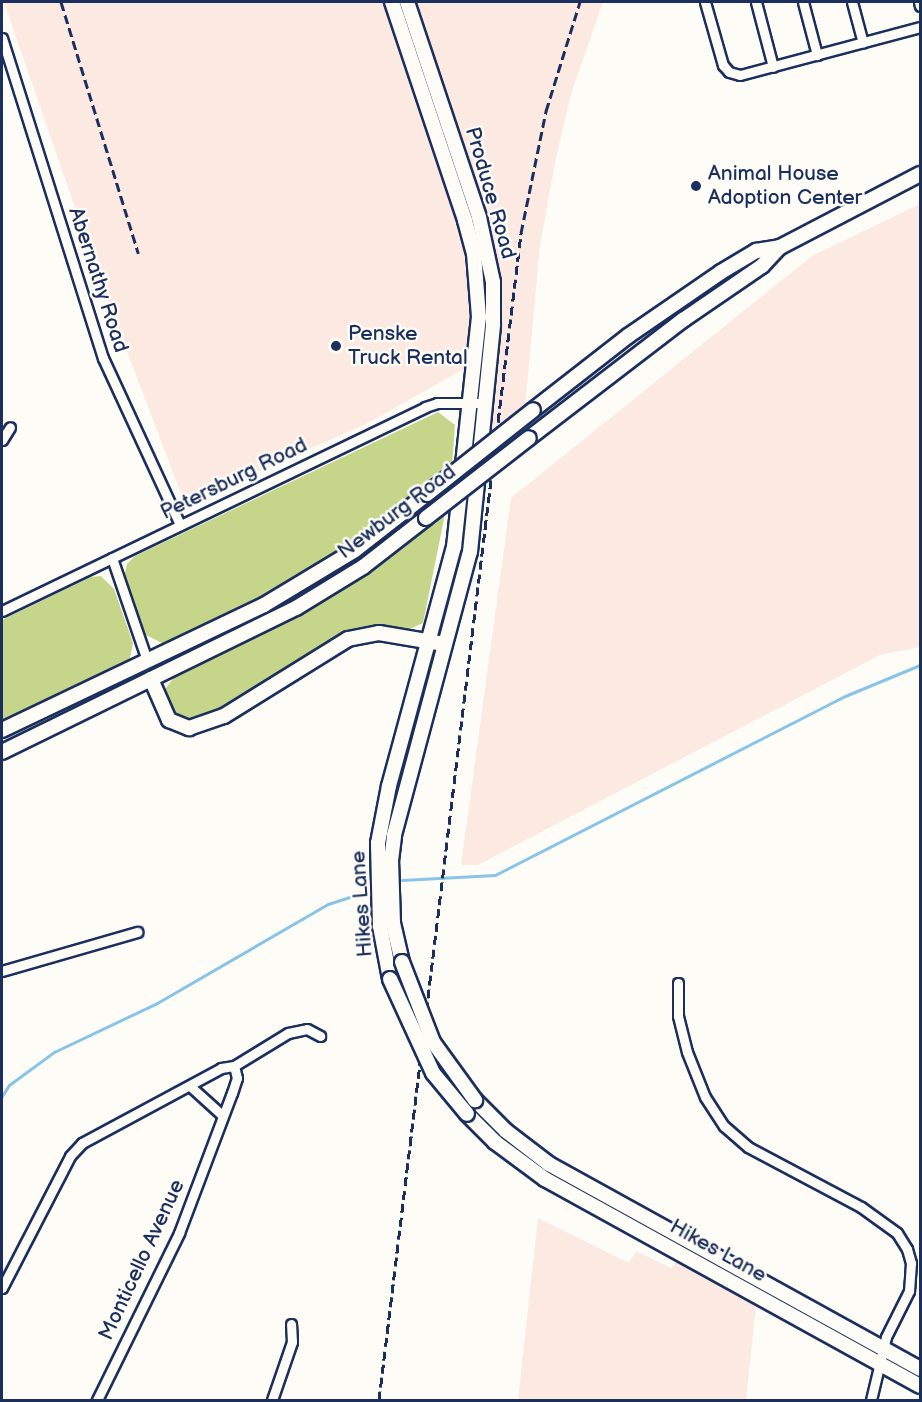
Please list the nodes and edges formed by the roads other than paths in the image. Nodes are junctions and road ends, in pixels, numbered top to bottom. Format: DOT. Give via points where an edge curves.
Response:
graph roads {
  1 [pos="392,2"];
  2 [pos="408,2"];
  3 [pos="705,2"];
  4 [pos="756,2"];
  5 [pos="803,2"];
  6 [pos="852,2"];
  7 [pos="921,27"];
  8 [pos="2,38"];
  9 [pos="863,43"];
  10 [pos="817,55"];
  11 [pos="773,67"];
  12 [pos="921,174"];
  13 [pos="780,247"];
  14 [pos="472,400"];
  15 [pos="487,403"];
  16 [pos="10,427"];
  17 [pos="2,440"];
  18 [pos="180,525"];
  19 [pos="112,558"];
  20 [pos="2,611"];
  21 [pos="431,642"];
  22 [pos="446,645"];
  23 [pos="147,660"];
  24 [pos="151,680"];
  25 [pos="2,730"];
  26 [pos="2,752"];
  27 [pos="137,932"];
  28 [pos="2,971"];
  29 [pos="678,982"];
  30 [pos="320,1036"];
  31 [pos="234,1066"];
  32 [pos="190,1086"];
  33 [pos="222,1115"];
  34 [pos="2,1288"];
  35 [pos="291,1324"];
  36 [pos="882,1349"];
  37 [pos="877,1364"];
  38 [pos="921,1369"];
  39 [pos="921,1386"];
  40 [pos="97,1401"];
  41 [pos="272,1401"];
  42 [pos="871,1401"];
  1 -- 14 [label="street, Produce Road" via="474,254 479,317"];
  2 -- 15 [label="street, Produce Road" via="487,248 493,292"];
  3 -- 11 [label="street" via="729,72 740,75"];
  4 -- 11 [label="street"];
  5 -- 10 [label="street"];
  6 -- 9 [label="street"];
  7 -- 9 [label="street"];
  8 -- 18 [label="street, Abernathy Road" via="103,358"];
  9 -- 10 [label="street"];
  10 -- 11 [label="street"];
  12 -- 13 [label="street, Newburg Road"];
  13 -- 23 [label="street, Newburg Road, bridge" via="756,251 693,290 355,550 264,605"];
  13 -- 24 [label="street, Newburg Road, bridge" via="762,266 682,320 363,567 296,608"];
  14 -- 15 [label="street, Petersburg Road"];
  14 -- 18 [label="street, Petersburg Road" via="425,407"];
  14 -- 21 [label="street, Hikes Lane" via="454,547"];
  15 -- 22 [label="street, Hikes Lane" via="470,552"];
  16 -- 17 [label="street"];
  18 -- 19 [label="street, Petersburg Road"];
  19 -- 20 [label="street, Petersburg Road"];
  19 -- 23 [label="street"];
  21 -- 22 [label="street"];
  21 -- 24 [label="street" via="379,633 348,639 224,717 189,728 169,720"];
  21 -- 37 [label="street, Hikes Lane, bridge" via="389,786 378,843 380,926 390,979 433,1073 495,1142 545,1179"];
  22 -- 36 [label="street, Hikes Lane, bridge" via="408,773 391,861 393,923 402,962 433,1042 475,1100 506,1131 549,1164"];
  23 -- 25 [label="street, Newburg Road"];
  24 -- 26 [label="street, Newburg Road"];
  27 -- 28 [label="street"];
  29 -- 36 [label="street" via="678,1016 687,1052 705,1097 724,1126 748,1147 861,1207 903,1241 912,1263 912,1281"];
  30 -- 31 [label="street" via="307,1029 296,1030"];
  31 -- 32 [label="street" via="221,1068"];
  31 -- 33 [label="street, Monticello Avenue" via="237,1078"];
  32 -- 33 [label="street"];
  32 -- 34 [label="street" via="92,1137 74,1151"];
  33 -- 40 [label="street, Monticello Avenue" via="179,1233"];
  35 -- 41 [label="street" via="292,1342"];
  36 -- 37 [label="street"];
  36 -- 38 [label="street, Hikes Lane"];
  37 -- 39 [label="street, Hikes Lane"];
  37 -- 42 [label="street"];
}
